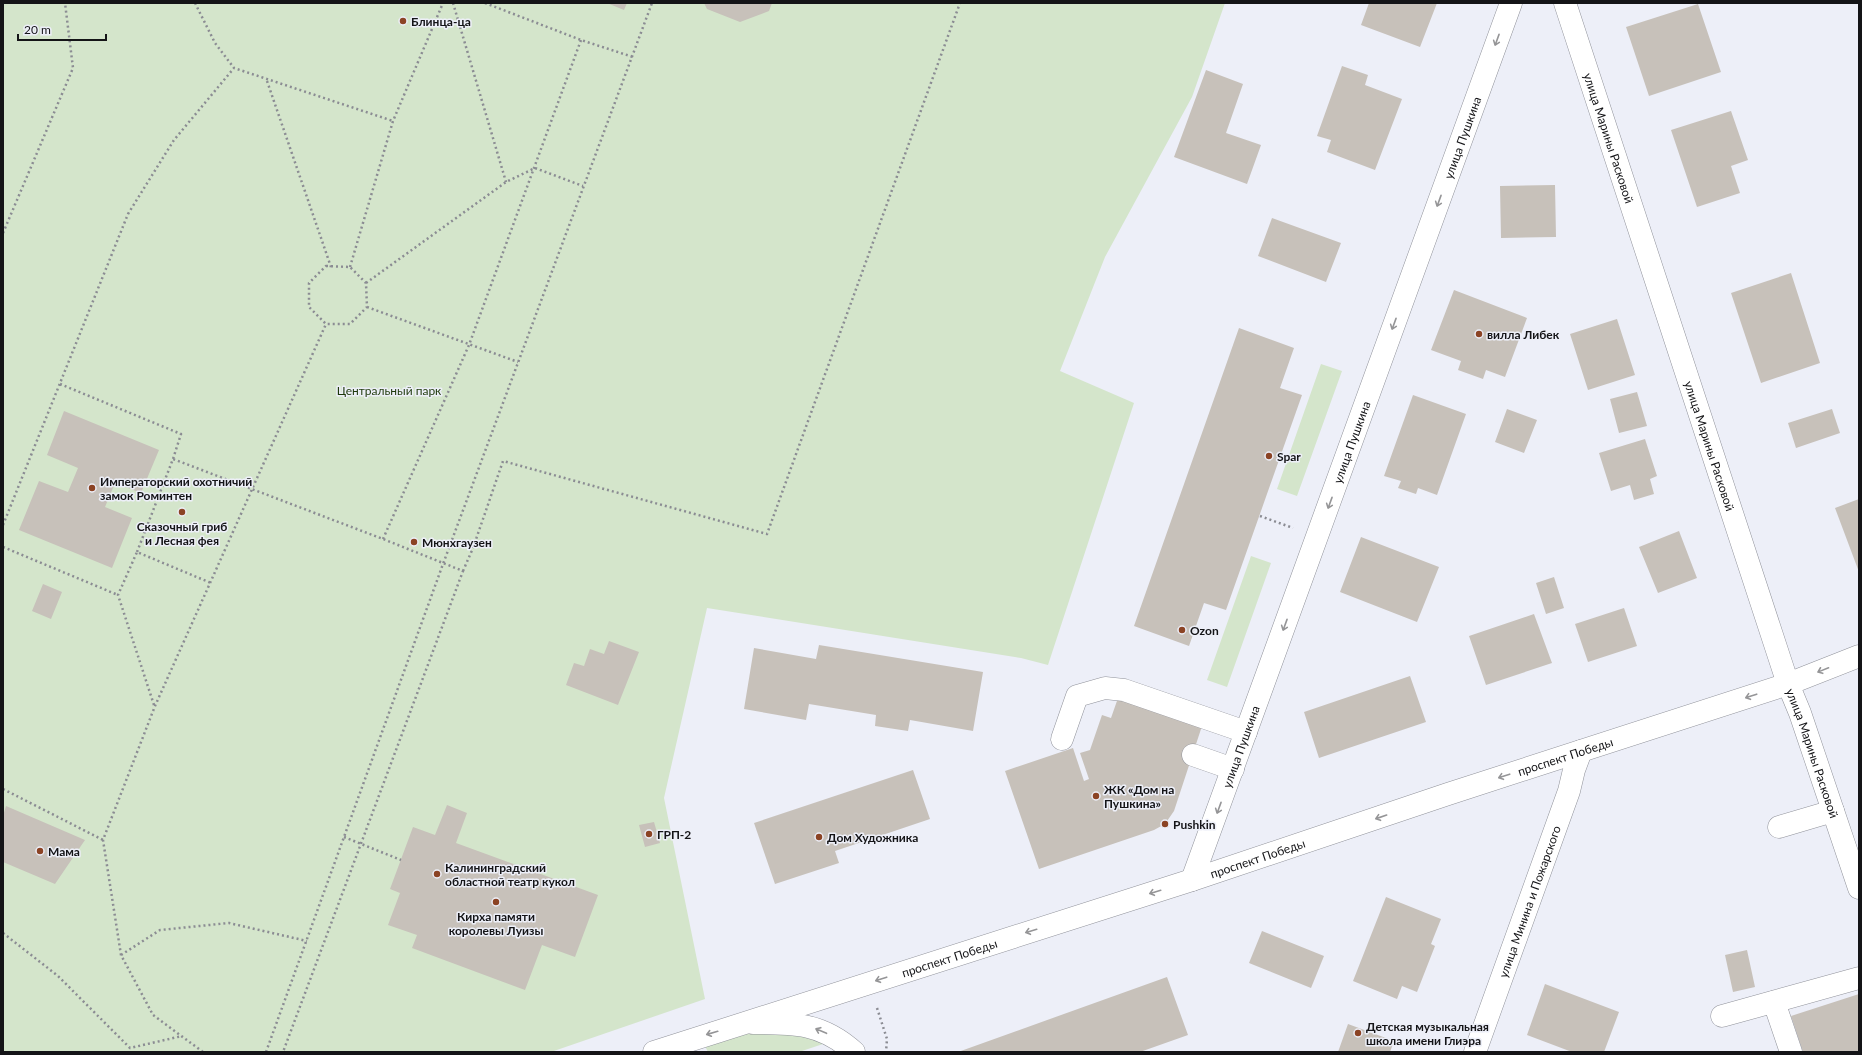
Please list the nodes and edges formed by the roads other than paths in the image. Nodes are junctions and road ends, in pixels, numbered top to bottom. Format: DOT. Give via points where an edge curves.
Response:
graph roads {
  1 [pos="1511,3"];
  2 [pos="1565,3"];
  3 [pos="1859,656"];
  4 [pos="1788,684"];
  5 [pos="1246,732"];
  6 [pos="1062,739"];
  7 [pos="1581,751"];
  8 [pos="1193,755"];
  9 [pos="1233,769"];
  10 [pos="1833,811"];
  11 [pos="1779,827"];
  12 [pos="1192,880"];
  13 [pos="1859,888"];
  14 [pos="1859,978"];
  15 [pos="1774,1002"];
  16 [pos="1722,1016"];
  17 [pos="749,1022"];
  18 [pos="654,1052"];
  19 [pos="854,1052"];
  20 [pos="1475,1052"];
  21 [pos="1790,1052"];
  1 -- 5 [label="street, улица Пушкина, one-way"];
  2 -- 4 [label="street, улица Марины Расковой"];
  3 -- 4 [label="street, проспект Победы, one-way"];
  4 -- 7 [label="street, проспект Победы, one-way"];
  4 -- 10 [label="street, улица Марины Расковой"];
  5 -- 6 [label="street" via="1124,690 1105,688 1077,696"];
  5 -- 9 [label="street, улица Пушкина"];
  7 -- 12 [label="street, проспект Победы, one-way"];
  7 -- 20 [label="street, улица Минина и Пожарского"];
  8 -- 9 [label="street"];
  9 -- 12 [label="street, улица Пушкина, one-way"];
  10 -- 11 [label="street"];
  10 -- 13 [label="street, улица Марины Расковой"];
  12 -- 17 [label="street, проспект Победы, one-way"];
  14 -- 15 [label="street"];
  15 -- 16 [label="street"];
  15 -- 21 [label="street"];
  17 -- 18 [label="street, проспект Победы, one-way"];
  19 -- 17 [label="street, one-way" via="836,1038 812,1027 792,1023"];
}
